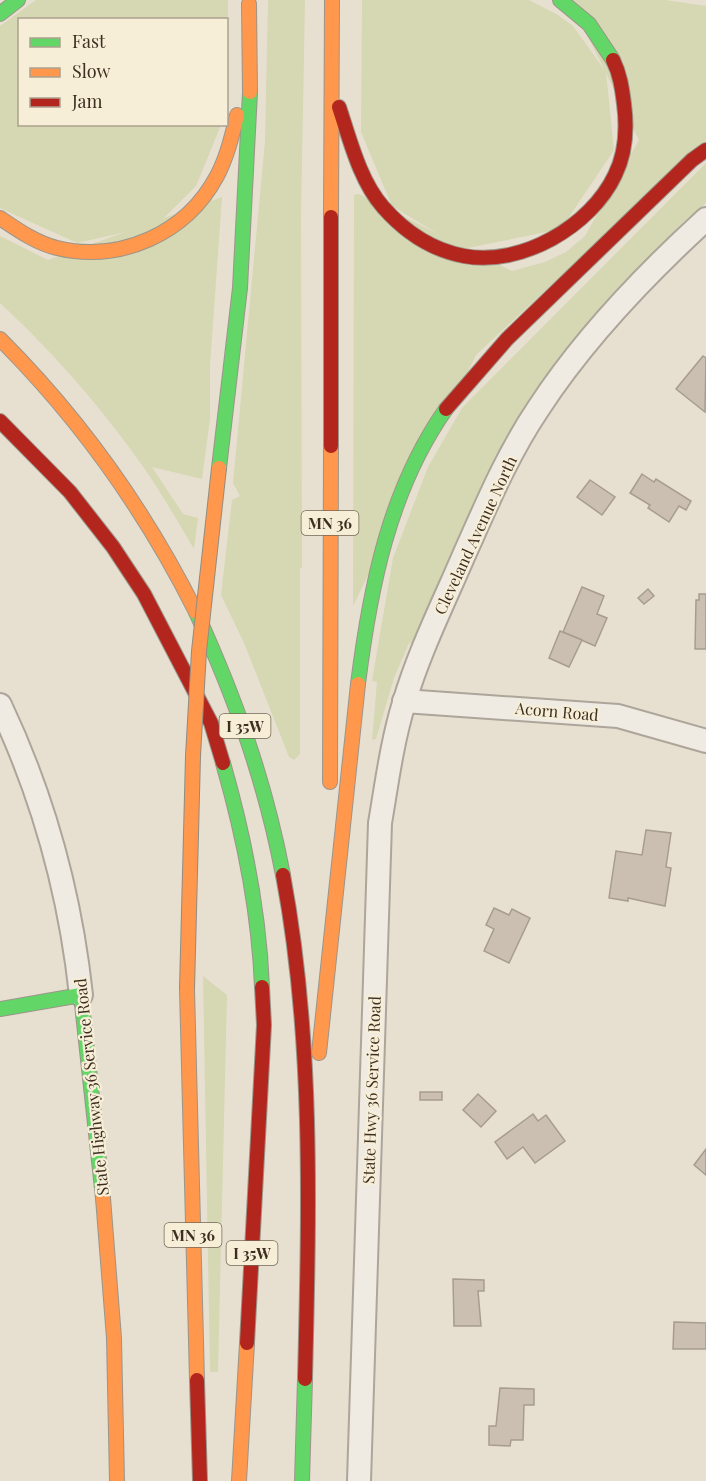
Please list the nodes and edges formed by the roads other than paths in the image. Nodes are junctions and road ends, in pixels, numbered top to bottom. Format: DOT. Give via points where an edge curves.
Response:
graph roads {
  1 [pos="18,0"];
  2 [pos="560,0"];
  3 [pos="249,2"];
  4 [pos="332,2"];
  5 [pos="0,14"];
  6 [pos="331,83"];
  7 [pos="706,150"];
  8 [pos="0,218"];
  9 [pos="706,219"];
  10 [pos="0,339"];
  11 [pos="0,421"];
  12 [pos="404,700"];
  13 [pos="0,705"];
  14 [pos="706,741"];
  15 [pos="330,794"];
  16 [pos="329,817"];
  17 [pos="326,964"];
  18 [pos="81,995"];
  19 [pos="0,1009"];
  20 [pos="308,1182"];
  21 [pos="117,1481"];
  22 [pos="200,1481"];
  23 [pos="239,1481"];
  24 [pos="302,1481"];
  25 [pos="359,1481"];
  1 -- 5 [label="main road"];
  2 -- 6 [label="main road" via="587,22 616,66 628,115 627,146 620,170 595,208 569,231 546,244 488,258 465,256 433,246 399,224 370,188"];
  3 -- 8 [label="main road" via="246,64 223,163 200,200 173,227 123,250 88,254 64,252 38,243"];
  3 -- 22 [label="main road, MN 36, bridge" via="251,58 245,209 232,374 199,651 192,779 187,989"];
  4 -- 6 [label="main road, MN 36"];
  6 -- 15 [label="main road, MN 36"];
  7 -- 17 [label="main road" via="501,344 439,419 416,459 396,502 372,591"];
  9 -- 12 [label="street, Cleveland Avenue North" via="612,317 537,410 498,478"];
  10 -- 20 [label="main road, I 35W" via="53,394 135,501 171,560 230,685 272,817 285,885 302,1044"];
  11 -- 23 [label="main road, I 35W" via="70,492 144,594 212,723 241,825 260,935 264,1025"];
  12 -- 14 [label="street, Acorn Road" via="618,716"];
  12 -- 25 [label="street, State Hwy 36 Service Road" via="380,823"];
  13 -- 18 [label="street, State Highway 36 Service Road" via="45,814 75,940"];
  16 -- 17 [label="main road"];
  17 -- 20 [label="main road"];
  18 -- 19 [label="main road"];
  18 -- 21 [label="main road, State Highway 36 Service Road" via="101,1167 114,1338"];
  20 -- 24 [label="main road, I 35W"];
}
